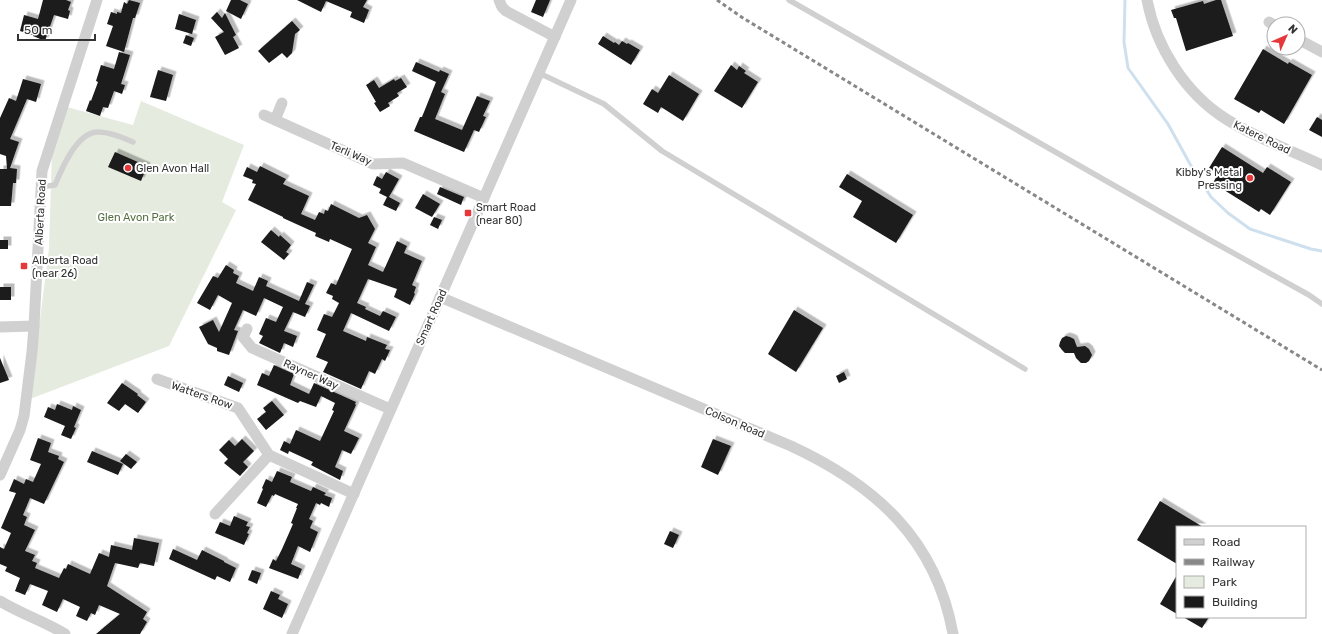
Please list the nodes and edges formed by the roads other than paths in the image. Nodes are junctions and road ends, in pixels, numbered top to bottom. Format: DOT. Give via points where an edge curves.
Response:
graph roads {
  1 [pos="97,0"];
  2 [pos="499,0"];
  3 [pos="571,0"];
  4 [pos="789,0"];
  5 [pos="1147,0"];
  6 [pos="555,37"];
  7 [pos="1306,43"];
  8 [pos="1322,52"];
  9 [pos="539,73"];
  10 [pos="282,103"];
  11 [pos="264,115"];
  12 [pos="275,120"];
  13 [pos="133,142"];
  14 [pos="1322,165"];
  15 [pos="41,187"];
  16 [pos="484,198"];
  17 [pos="440,297"];
  18 [pos="1322,304"];
  19 [pos="34,326"];
  20 [pos="0,327"];
  21 [pos="247,329"];
  22 [pos="1024,369"];
  23 [pos="157,379"];
  24 [pos="390,409"];
  25 [pos="269,455"];
  26 [pos="0,474"];
  27 [pos="354,494"];
  28 [pos="214,514"];
  29 [pos="0,602"];
  30 [pos="65,634"];
  31 [pos="292,634"];
  32 [pos="954,634"];
  1 -- 15 [label="street, Alberta Road" via="42,171"];
  2 -- 6 [label="street" via="506,11"];
  3 -- 6 [label="street, Smart Road"];
  4 -- 18 [label="lane"];
  5 -- 14 [label="street, Katere Road" via="1162,46 1188,86 1207,104 1251,133"];
  6 -- 9 [label="street, Smart Road"];
  7 -- 8 [label="street"];
  9 -- 16 [label="street, Smart Road"];
  9 -- 22 [label="lane" via="604,104 662,151"];
  10 -- 12 [label="street"];
  11 -- 12 [label="street, Terli Way"];
  12 -- 16 [label="street, Terli Way" via="373,164 403,163"];
  13 -- 15 [label="lane" via="110,133 96,132 88,135 77,144 63,165 55,185"];
  15 -- 19 [label="street, Alberta Road"];
  16 -- 17 [label="street, Smart Road"];
  17 -- 24 [label="street, Smart Road"];
  17 -- 32 [label="street, Colson Road" via="791,446 838,470 863,487 894,514 912,536 934,574 945,600"];
  19 -- 20 [label="street"];
  19 -- 26 [label="street, Alberta Road" via="24,416"];
  21 -- 24 [label="street, Rayner Way" via="243,337 252,348"];
  23 -- 25 [label="street, Watters Row" via="238,408"];
  24 -- 27 [label="street, Smart Road"];
  25 -- 27 [label="street"];
  25 -- 28 [label="street"];
  27 -- 31 [label="street, Smart Road"];
  29 -- 30 [label="street"];
}
